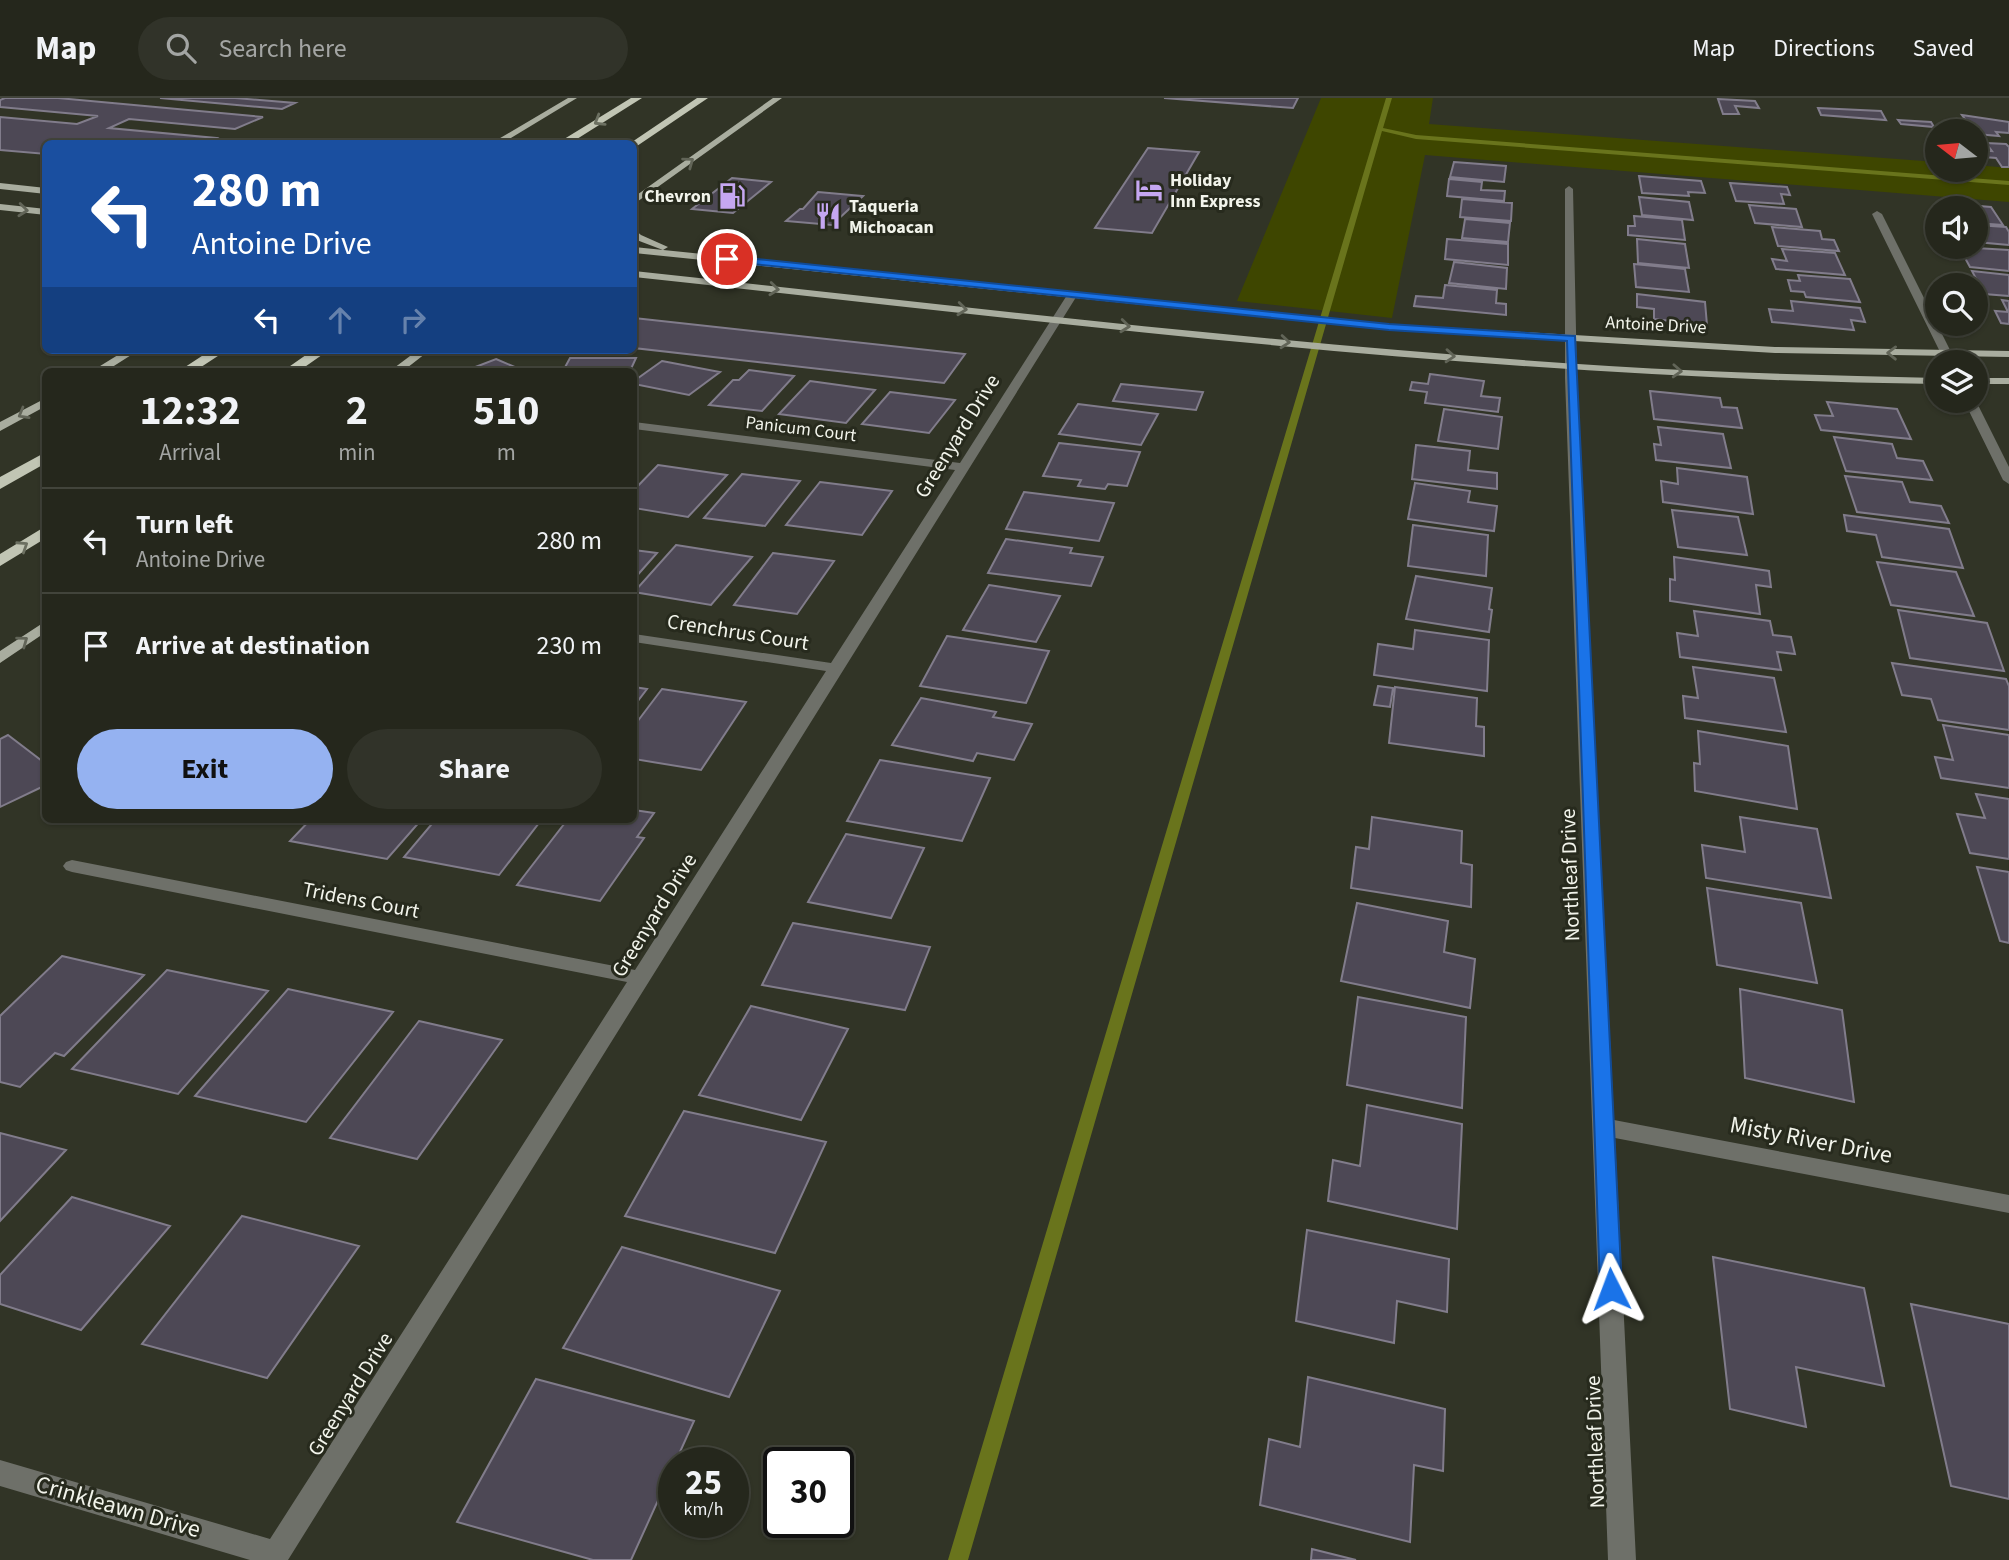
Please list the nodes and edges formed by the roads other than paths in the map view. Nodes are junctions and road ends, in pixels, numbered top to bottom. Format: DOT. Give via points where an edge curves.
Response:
graph roads {
  1 [pos="573,98"];
  2 [pos="637,98"];
  3 [pos="703,98"];
  4 [pos="778,98"];
  5 [pos="501,140"];
  6 [pos="568,140"];
  7 [pos="637,142"];
  8 [pos="0,186"];
  9 [pos="1569,188"];
  10 [pos="42,191"];
  11 [pos="637,198"];
  12 [pos="0,207"];
  13 [pos="42,212"];
  14 [pos="1877,214"];
  15 [pos="637,237"];
  16 [pos="637,250"];
  17 [pos="690,255"];
  18 [pos="637,276"];
  19 [pos="1073,294"];
  20 [pos="1057,319"];
  21 [pos="1572,338"];
  22 [pos="1945,350"];
  23 [pos="127,354"];
  24 [pos="214,354"];
  25 [pos="316,354"];
  26 [pos="419,354"];
  27 [pos="2009,354"];
  28 [pos="1988,355"];
  29 [pos="1925,357"];
  30 [pos="1571,365"];
  31 [pos="103,368"];
  32 [pos="191,368"];
  33 [pos="295,368"];
  34 [pos="400,368"];
  35 [pos="1925,381"];
  36 [pos="1988,381"];
  37 [pos="2009,381"];
  38 [pos="42,403"];
  39 [pos="1976,413"];
  40 [pos="637,425"];
  41 [pos="0,427"];
  42 [pos="42,458"];
  43 [pos="964,467"];
  44 [pos="2009,480"];
  45 [pos="0,484"];
  46 [pos="42,534"];
  47 [pos="0,561"];
  48 [pos="42,628"];
  49 [pos="637,638"];
  50 [pos="0,658"];
  51 [pos="836,668"];
  52 [pos="72,866"];
  53 [pos="640,978"];
  54 [pos="1604,1127"];
  55 [pos="2009,1204"];
  56 [pos="0,1473"];
  57 [pos="274,1557"];
  58 [pos="1622,1560"];
  1 -- 5 [label="main road"];
  2 -- 6 [label="highway, one-way"];
  3 -- 7 [label="highway"];
  11 -- 4 [label="main road, one-way"];
  8 -- 10 [label="main road"];
  9 -- 21 [label="street, Northleaf Drive"];
  12 -- 13 [label="main road, one-way"];
  14 -- 22 [label="street"];
  15 -- 17 [label="main road"];
  16 -- 17 [label="main road, Antoine Drive"];
  17 -- 19 [label="main road, Antoine Drive"];
  18 -- 20 [label="main road, one-way"];
  19 -- 20 [label="street, Greenyard Drive"];
  19 -- 21 [label="main road, Antoine Drive" via="1389,327"];
  20 -- 30 [label="main road, one-way"];
  20 -- 43 [label="street, Greenyard Drive"];
  29 -- 21 [label="main road, Antoine Drive, one-way"];
  21 -- 30 [label="street, Northleaf Drive"];
  23 -- 31 [label="main road"];
  24 -- 32 [label="highway"];
  25 -- 33 [label="highway"];
  26 -- 34 [label="main road"];
  27 -- 28 [label="main road, Antoine Drive"];
  30 -- 35 [label="main road, one-way"];
  30 -- 54 [label="street, Northleaf Drive"];
  36 -- 37 [label="main road"];
  38 -- 41 [label="main road, one-way"];
  39 -- 44 [label="street"];
  40 -- 43 [label="street, Panicum Court"];
  42 -- 45 [label="highway"];
  43 -- 51 [label="street, Greenyard Drive"];
  47 -- 46 [label="highway, one-way"];
  50 -- 48 [label="main road, one-way"];
  49 -- 51 [label="street, Crenchrus Court"];
  51 -- 53 [label="street, Greenyard Drive"];
  52 -- 53 [label="street, Tridens Court"];
  53 -- 57 [label="street, Greenyard Drive"];
  54 -- 55 [label="street, Misty River Drive"];
  54 -- 58 [label="street, Northleaf Drive"];
  56 -- 57 [label="street, Crinkleawn Drive"];
}
